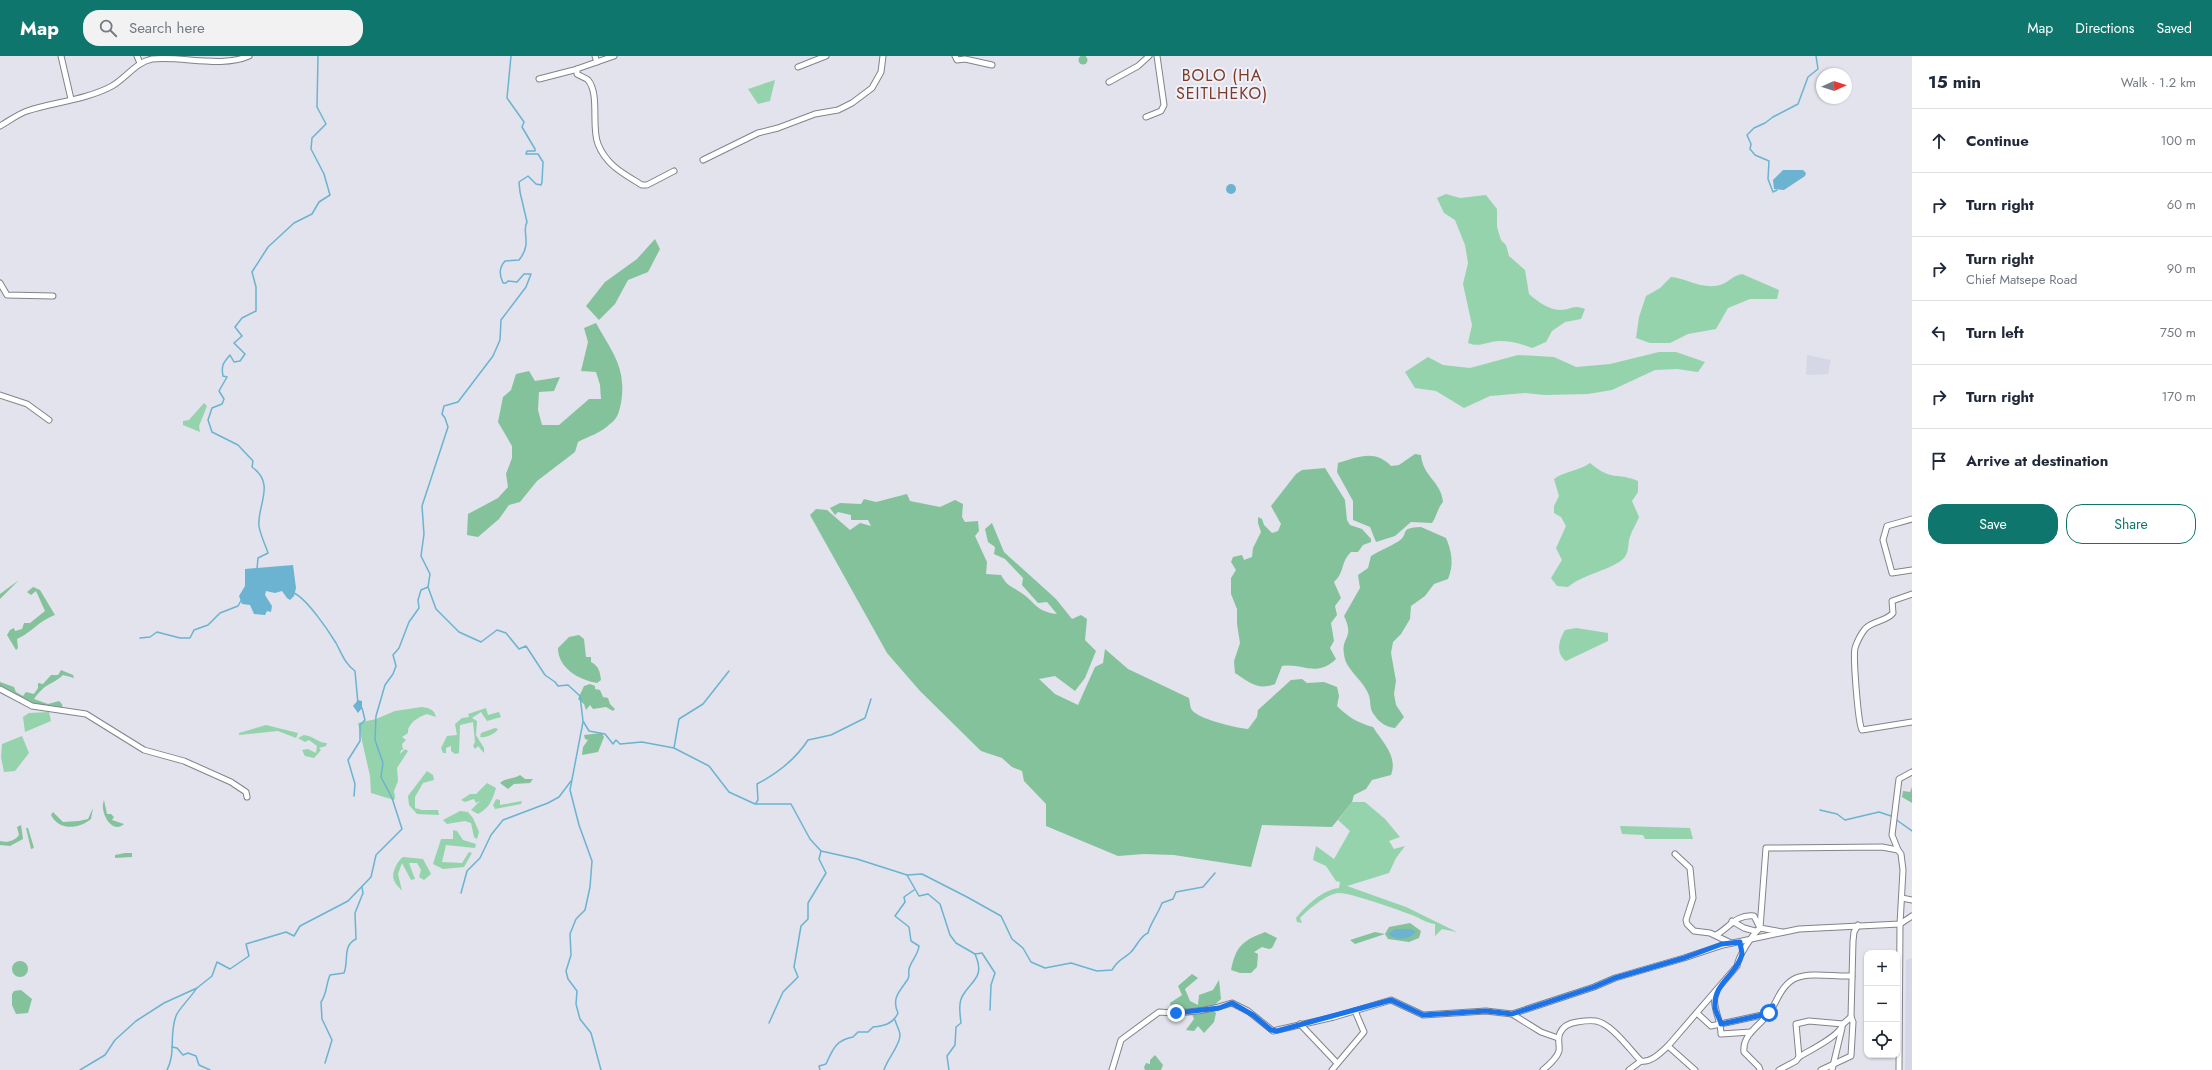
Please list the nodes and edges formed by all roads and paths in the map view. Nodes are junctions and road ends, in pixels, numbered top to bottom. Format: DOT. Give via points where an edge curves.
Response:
graph roads {
  1 [pos="61,56"];
  2 [pos="137,56"];
  3 [pos="249,56"];
  4 [pos="595,56"];
  5 [pos="614,56"];
  6 [pos="826,56"];
  7 [pos="883,56"];
  8 [pos="955,56"];
  9 [pos="1149,56"];
  10 [pos="1157,56"];
  11 [pos="597,62"];
  12 [pos="140,63"];
  13 [pos="992,65"];
  14 [pos="798,67"];
  15 [pos="578,69"];
  16 [pos="539,79"];
  17 [pos="1109,82"];
  18 [pos="71,99"];
  19 [pos="1146,117"];
  20 [pos="0,126"];
  21 [pos="703,160"];
  22 [pos="674,172"];
  23 [pos="0,283"];
  24 [pos="53,296"];
  25 [pos="0,395"];
  26 [pos="49,420"];
  27 [pos="1912,519"];
  28 [pos="1912,570"];
  29 [pos="1912,594"];
  30 [pos="0,689"];
  31 [pos="1912,722"];
  32 [pos="1912,772"];
  33 [pos="247,797"];
  34 [pos="1898,850"];
  35 [pos="1675,854"];
  36 [pos="1902,898"];
  37 [pos="1912,900"];
  38 [pos="1912,916"];
  39 [pos="1732,921"];
  40 [pos="1900,924"];
  41 [pos="1858,925"];
  42 [pos="1758,929"];
  43 [pos="1782,932"];
  44 [pos="1716,935"];
  45 [pos="1751,938"];
  46 [pos="1740,942"];
  47 [pos="1731,943"];
  48 [pos="1742,954"];
  49 [pos="1852,976"];
  50 [pos="1717,989"];
  51 [pos="1773,1006"];
  52 [pos="1355,1011"];
  53 [pos="1697,1013"];
  54 [pos="1512,1014"];
  55 [pos="1851,1017"];
  56 [pos="1300,1024"];
  57 [pos="1721,1024"];
  58 [pos="1842,1025"];
  59 [pos="1751,1032"];
  60 [pos="1558,1038"];
  61 [pos="1668,1046"];
  62 [pos="1799,1057"];
  63 [pos="1641,1061"];
  64 [pos="1834,1062"];
  65 [pos="1337,1063"];
  66 [pos="1112,1070"];
  67 [pos="1332,1070"];
  68 [pos="1544,1070"];
  69 [pos="1629,1070"];
  70 [pos="1695,1070"];
  71 [pos="1760,1070"];
  72 [pos="1779,1070"];
  73 [pos="1820,1070"];
  74 [pos="1832,1070"];
  75 [pos="1899,1070"];
  1 -- 18 [label="street"];
  2 -- 12 [label="street"];
  3 -- 12 [label="street" via="234,60 170,58"];
  4 -- 11 [label="street"];
  5 -- 11 [label="street"];
  6 -- 14 [label="street"];
  7 -- 21 [label="street" via="882,72 872,88 852,103 838,110 815,114 758,133"];
  8 -- 13 [label="street" via="957,60 965,59"];
  9 -- 17 [label="street" via="1138,66"];
  10 -- 19 [label="street" via="1164,105 1161,111"];
  11 -- 15 [label="street"];
  12 -- 18 [label="street" via="111,86"];
  15 -- 16 [label="street"];
  15 -- 22 [label="street" via="577,74 588,80 592,91 597,143 617,171 642,185"];
  18 -- 20 [label="street" via="26,111"];
  23 -- 24 [label="street" via="7,295"];
  25 -- 26 [label="street" via="27,404"];
  27 -- 28 [label="street" via="1887,526 1884,540 1892,573"];
  29 -- 31 [label="street" via="1892,601 1894,613 1889,618 1872,623 1864,631 1855,649 1859,725 1862,730"];
  30 -- 33 [label="street" via="32,706 86,714 144,750 184,761 231,782 246,792"];
  32 -- 34 [label="street" via="1899,779 1895,801 1892,835"];
  34 -- 36 [label="street" via="1903,870"];
  34 -- 42 [label="street" via="1882,847 1766,848"];
  35 -- 44 [label="street" via="1690,868 1693,898 1687,924 1694,931"];
  36 -- 37 [label="street"];
  36 -- 40 [label="street"];
  38 -- 40 [label="street"];
  39 -- 42 [label="street" via="1748,930"];
  39 -- 42 [label="street" via="1743,916 1754,916"];
  39 -- 44 [label="street"];
  40 -- 41 [label="street"];
  40 -- 75 [label="street"];
  41 -- 43 [label="street"];
  41 -- 49 [label="street" via="1853,937"];
  42 -- 43 [label="street"];
  42 -- 45 [label="street"];
  43 -- 45 [label="street"];
  44 -- 47 [label="street"];
  45 -- 46 [label="street"];
  45 -- 48 [label="street"];
  46 -- 47 [label="street"];
  46 -- 48 [label="street"];
  47 -- 54 [label="street" via="1615,978"];
  48 -- 50 [label="street" via="1737,966"];
  49 -- 51 [label="street" via="1798,978 1787,986"];
  49 -- 55 [label="street"];
  50 -- 53 [label="street"];
  50 -- 57 [label="street" via="1715,1008"];
  51 -- 57 [label="street" via="1762,1015"];
  51 -- 59 [label="street"];
  52 -- 54 [label="street" via="1391,1000 1423,1015 1486,1011"];
  52 -- 56 [label="street"];
  52 -- 65 [label="street" via="1364,1032"];
  53 -- 57 [label="street" via="1711,1026"];
  53 -- 61 [label="street"];
  54 -- 60 [label="street" via="1541,1032"];
  55 -- 58 [label="street"];
  55 -- 64 [label="street" via="1851,1056"];
  56 -- 65 [label="street"];
  56 -- 66 [label="street" via="1273,1031 1248,1011 1232,1003 1197,1012 1159,1012 1121,1040"];
  57 -- 59 [label="street" via="1721,1034"];
  58 -- 62 [label="street" via="1829,1038"];
  58 -- 62 [label="street" via="1809,1021 1796,1024"];
  58 -- 64 [label="street"];
  59 -- 71 [label="street" via="1743,1046 1744,1052"];
  60 -- 63 [label="street" via="1560,1032 1569,1024 1595,1020 1603,1023"];
  60 -- 68 [label="street" via="1559,1051"];
  61 -- 63 [label="street" via="1650,1060"];
  61 -- 70 [label="street"];
  62 -- 72 [label="street"];
  63 -- 69 [label="street"];
  64 -- 73 [label="street"];
  64 -- 74 [label="street"];
  65 -- 67 [label="street"];
}
